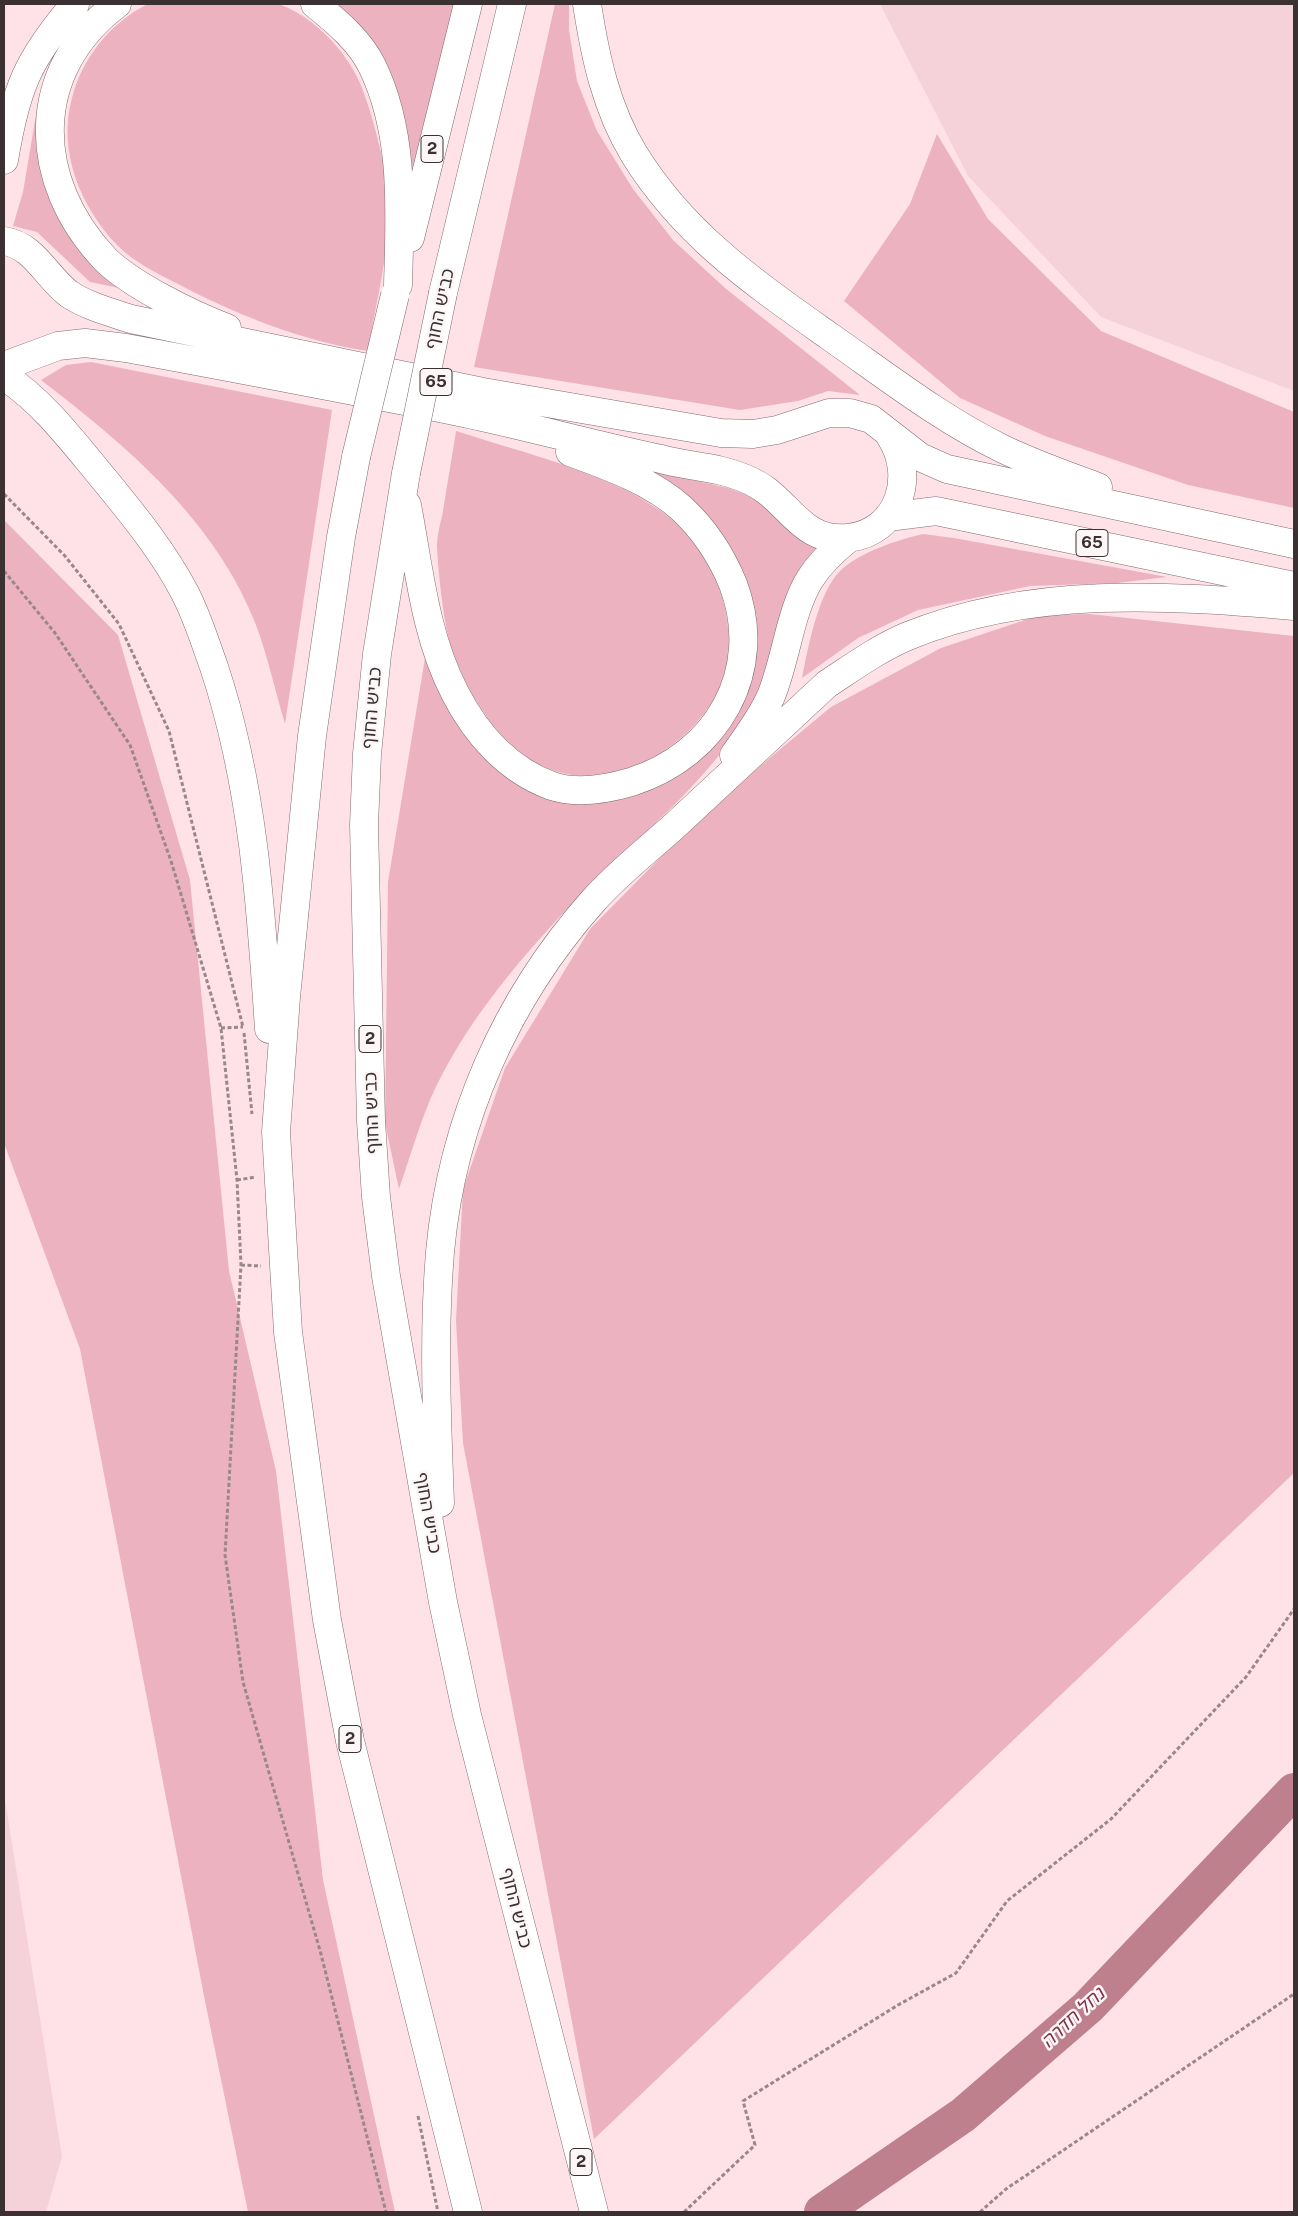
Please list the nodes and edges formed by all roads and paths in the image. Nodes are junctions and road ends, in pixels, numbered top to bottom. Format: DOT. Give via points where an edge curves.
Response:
graph roads {
  1 [pos="75,4"];
  2 [pos="117,4"];
  3 [pos="316,4"];
  4 [pos="468,4"];
  5 [pos="512,4"];
  6 [pos="587,4"];
  7 [pos="4,160"];
  8 [pos="4,241"];
  9 [pos="397,290"];
  10 [pos="319,357"];
  11 [pos="4,366"];
  12 [pos="4,376"];
  13 [pos="466,413"];
  14 [pos="887,432"];
  15 [pos="405,479"];
  16 [pos="888,517"];
  17 [pos="1186,520"];
  18 [pos="850,538"];
  19 [pos="1294,544"];
  20 [pos="4,571"];
  21 [pos="1294,586"];
  22 [pos="1294,606"];
  23 [pos="668,832"];
  24 [pos="243,1027"];
  25 [pos="221,1028"];
  26 [pos="276,1132"];
  27 [pos="258,1176"];
  28 [pos="237,1180"];
  29 [pos="241,1265"];
  30 [pos="266,1266"];
  31 [pos="443,1602"];
  32 [pos="1294,1609"];
  33 [pos="1294,1994"];
  34 [pos="386,2212"];
  35 [pos="468,2212"];
  36 [pos="594,2212"];
  37 [pos="684,2212"];
  38 [pos="980,2212"];
  1 -- 7 [label="highway" via="51,32 23,80 15,101"];
  2 -- 10 [label="highway" via="86,31 59,76 52,105 50,135 54,171 64,200 106,259 127,277 213,323"];
  3 -- 9 [label="highway" via="351,37 372,65 386,106 395,143 398,178"];
  4 -- 9 [label="highway, 2"];
  5 -- 15 [label="highway, כביש החוף / 2, bridge" via="443,293"];
  6 -- 17 [label="highway" via="594,53 610,105 633,153 659,191 694,232 725,259 926,404 972,432 1052,470"];
  8 -- 10 [label="highway, 65" via="28,251 56,283 94,306 131,319"];
  9 -- 26 [label="highway, 2, bridge" via="356,457 312,736"];
  10 -- 14 [label="highway, 65" via="483,392 721,433 753,434 777,430 830,413 850,413 870,419"];
  11 -- 13 [label="highway, 65" via="58,346 85,343"];
  12 -- 26 [label="highway" via="36,401 124,504 158,549 185,594 206,642 235,739 248,805 261,899"];
  13 -- 15 [label="highway" via="638,480 680,507 715,547 737,596 744,624 744,652 740,677 716,724 694,748 668,767 617,786 585,790 553,786 504,760 455,694 438,654"];
  13 -- 18 [label="highway, 65" via="750,480 813,532 831,538"];
  14 -- 16 [label="highway" via="898,448 903,465 903,484 898,502"];
  14 -- 17 [label="highway, 65" via="920,458 947,469"];
  15 -- 31 [label="highway, כביש החוף / 2" via="377,654 367,763 364,825 371,1121 386,1276"];
  16 -- 18 [label="highway, 65" via="870,531"];
  16 -- 21 [label="highway, 65" via="936,512 970,517"];
  17 -- 19 [label="highway, 65"];
  18 -- 23 [label="highway" via="823,561 809,580 773,691 752,731"];
  20 -- 25 [label="path" via="55,633 130,745 171,861"];
  22 -- 23 [label="highway" via="1208,598 1060,600 995,609 951,620 906,637 827,684"];
  23 -- 31 [label="highway" via="595,899 554,948 515,1008 493,1050 470,1111 451,1183 440,1250 436,1326"];
  24 -- 25 [label="path"];
  25 -- 28 [label="path"];
  26 -- 35 [label="highway, 2" via="288,1332 327,1620 350,1741"];
  27 -- 28 [label="path"];
  28 -- 29 [label="path"];
  29 -- 30 [label="path"];
  29 -- 34 [label="path" via="226,1555 243,1682 321,1954"];
  31 -- 36 [label="highway, כביש החוף / 2" via="467,1715"];
  32 -- 37 [label="path" via="1246,1677 1111,1819 1008,1901 956,1973 743,2101 755,2145"];
  33 -- 38 [label="path" via="1006,2189"];
}
